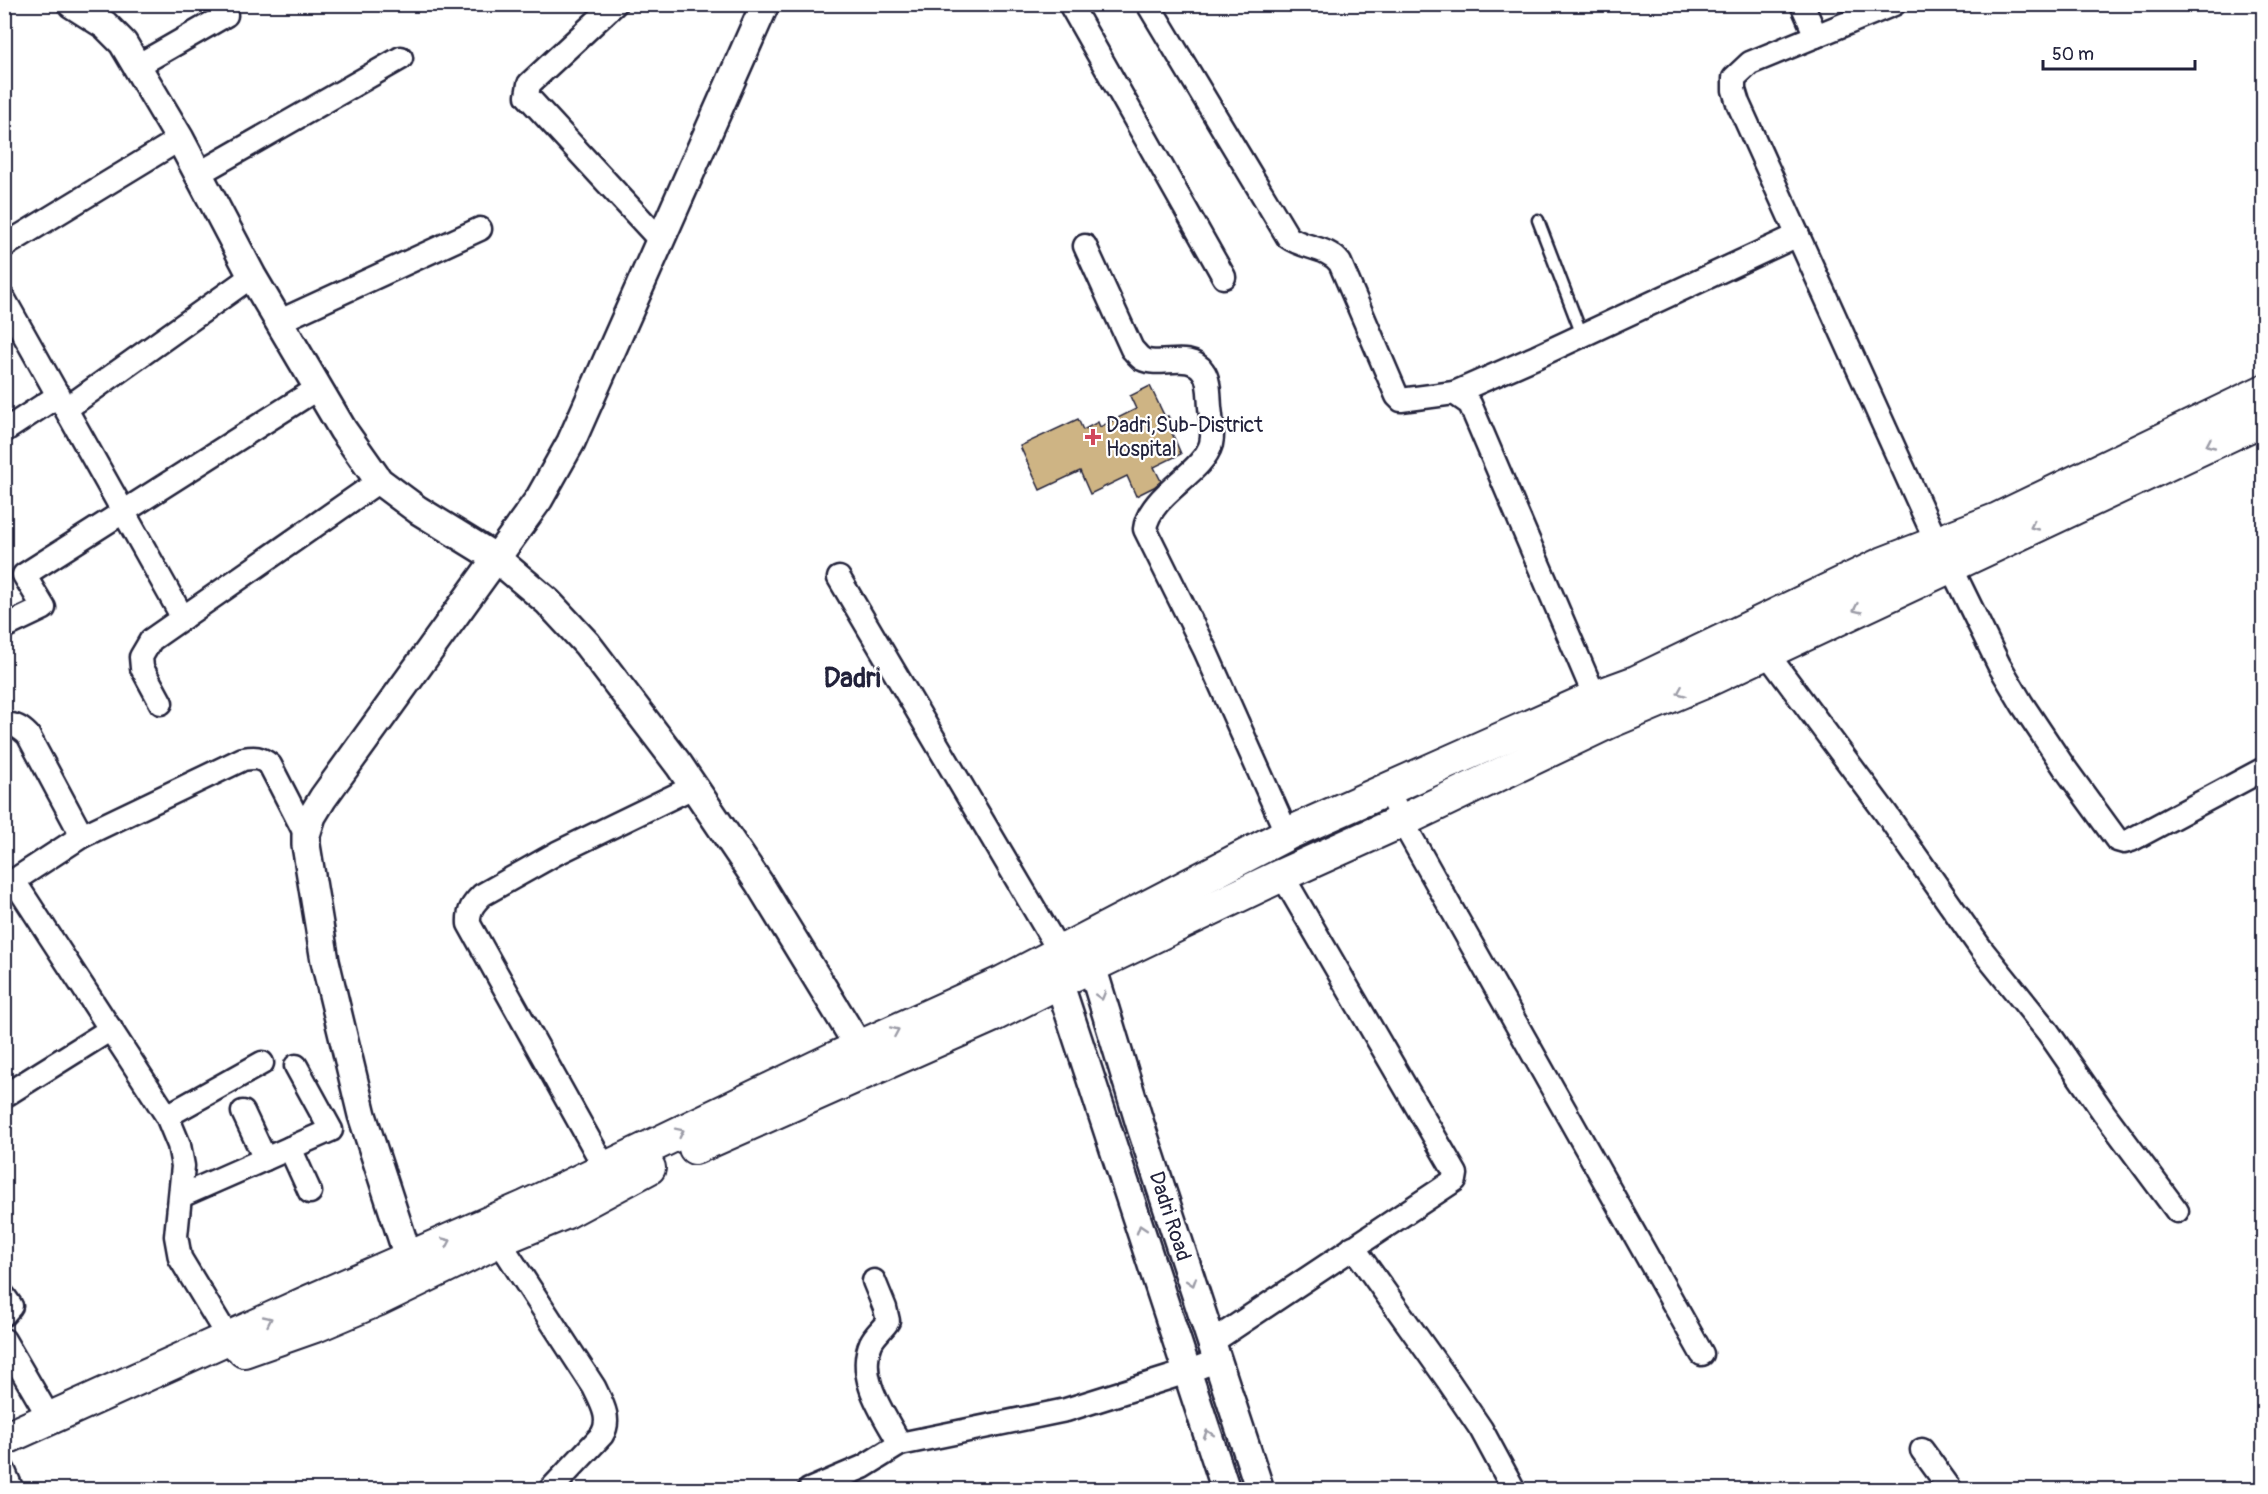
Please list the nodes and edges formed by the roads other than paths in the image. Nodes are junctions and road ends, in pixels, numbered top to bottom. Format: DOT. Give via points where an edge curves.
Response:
graph roads {
  1 [pos="615,4"];
  2 [pos="765,4"];
  3 [pos="1070,4"];
  4 [pos="1148,4"];
  5 [pos="1802,4"];
  6 [pos="1894,4"];
  7 [pos="77,5"];
  8 [pos="226,15"];
  9 [pos="1816,36"];
  10 [pos="401,58"];
  11 [pos="136,66"];
  12 [pos="180,139"];
  13 [pos="198,174"];
  14 [pos="1538,220"];
  15 [pos="480,229"];
  16 [pos="1798,235"];
  17 [pos="660,240"];
  18 [pos="4,246"];
  19 [pos="1085,246"];
  20 [pos="252,276"];
  21 [pos="1224,277"];
  22 [pos="7,307"];
  23 [pos="280,321"];
  24 [pos="1582,335"];
  25 [pos="318,388"];
  26 [pos="2264,391"];
  27 [pos="1454,393"];
  28 [pos="63,402"];
  29 [pos="2264,419"];
  30 [pos="4,431"];
  31 [pos="379,481"];
  32 [pos="124,510"];
  33 [pos="1943,554"];
  34 [pos="496,558"];
  35 [pos="839,578"];
  36 [pos="183,618"];
  37 [pos="4,627"];
  38 [pos="1766,652"];
  39 [pos="1595,697"];
  40 [pos="161,703"];
  41 [pos="4,725"];
  42 [pos="2264,769"];
  43 [pos="693,787"];
  44 [pos="1389,790"];
  45 [pos="1402,821"];
  46 [pos="1287,834"];
  47 [pos="306,835"];
  48 [pos="82,836"];
  49 [pos="1282,875"];
  50 [pos="9,884"];
  51 [pos="1070,962"];
  52 [pos="111,1029"];
  53 [pos="859,1047"];
  54 [pos="262,1063"];
  55 [pos="296,1066"];
  56 [pos="4,1096"];
  57 [pos="243,1112"];
  58 [pos="167,1116"];
  59 [pos="290,1148"];
  60 [pos="265,1159"];
  61 [pos="604,1168"];
  62 [pos="310,1192"];
  63 [pos="181,1196"];
  64 [pos="2177,1211"];
  65 [pos="499,1241"];
  66 [pos="1353,1247"];
  67 [pos="412,1270"];
  68 [pos="874,1281"];
  69 [pos="4,1296"];
  70 [pos="4,1314"];
  71 [pos="4,1340"];
  72 [pos="233,1346"];
  73 [pos="1215,1351"];
  74 [pos="1702,1354"];
  75 [pos="1187,1372"];
  76 [pos="50,1419"];
  77 [pos="4,1439"];
  78 [pos="900,1444"];
  79 [pos="1922,1450"];
  80 [pos="4,1462"];
  81 [pos="4,1471"];
  82 [pos="12,1490"];
  83 [pos="550,1490"];
  84 [pos="809,1490"];
  85 [pos="1226,1490"];
  86 [pos="1260,1490"];
  87 [pos="1514,1490"];
  88 [pos="1951,1490"];
  1 -- 17 [label="street" via="529,84 527,96"];
  2 -- 17 [label="street"];
  3 -- 21 [label="street"];
  4 -- 27 [label="street" via="1288,237 1334,255 1340,263 1397,396 1401,400"];
  5 -- 9 [label="street"];
  6 -- 9 [label="street"];
  7 -- 11 [label="street" via="123,43"];
  8 -- 11 [label="street"];
  9 -- 16 [label="street" via="1750,63 1734,78 1738,103"];
  10 -- 13 [label="street"];
  11 -- 12 [label="street"];
  12 -- 13 [label="street"];
  12 -- 18 [label="street"];
  13 -- 20 [label="street"];
  14 -- 24 [label="lane"];
  15 -- 23 [label="street"];
  16 -- 24 [label="street"];
  16 -- 33 [label="street"];
  17 -- 34 [label="street" via="571,442 539,499"];
  19 -- 46 [label="street" via="1132,349 1151,361 1196,364 1207,381 1211,445 1149,513 1145,529 1205,650"];
  20 -- 23 [label="street"];
  20 -- 28 [label="street"];
  22 -- 28 [label="street"];
  23 -- 25 [label="street"];
  24 -- 27 [label="street"];
  25 -- 31 [label="street"];
  25 -- 32 [label="street"];
  26 -- 33 [label="main road" via="1998,519"];
  27 -- 39 [label="street" via="1470,404"];
  28 -- 30 [label="street"];
  28 -- 32 [label="street"];
  29 -- 33 [label="main road, one-way"];
  31 -- 34 [label="street"];
  31 -- 36 [label="street"];
  32 -- 36 [label="street"];
  32 -- 37 [label="street" via="24,575 44,608"];
  33 -- 38 [label="main road, one-way"];
  33 -- 39 [label="main road" via="1884,563 1636,682"];
  33 -- 42 [label="street" via="2022,704 2117,840 2131,840"];
  34 -- 43 [label="street" via="548,602 587,644"];
  34 -- 47 [label="street" via="323,798"];
  35 -- 51 [label="street"];
  36 -- 40 [label="street" via="151,640 141,657 142,668"];
  38 -- 45 [label="main road, one-way"];
  38 -- 64 [label="street"];
  39 -- 44 [label="main road"];
  41 -- 48 [label="street" via="21,728 28,735"];
  43 -- 53 [label="street" via="759,883"];
  43 -- 61 [label="street" via="557,853 482,895 468,915 469,924"];
  44 -- 45 [label="street"];
  44 -- 46 [label="main road"];
  45 -- 49 [label="main road"];
  45 -- 74 [label="street"];
  46 -- 51 [label="main road"];
  47 -- 48 [label="street" via="270,765 254,757"];
  47 -- 67 [label="street" via="310,879 339,1022 362,1115"];
  48 -- 50 [label="street"];
  49 -- 51 [label="main road"];
  49 -- 66 [label="street" via="1456,1174 1450,1185"];
  50 -- 52 [label="street"];
  53 -- 51 [label="main road, one-way" via="1003,982"];
  51 -- 65 [label="main road" via="982,1021 641,1172 567,1212"];
  51 -- 73 [label="street, Dadri Road, one-way" via="1116,1048"];
  75 -- 51 [label="street, Dadri Road, one-way"];
  52 -- 56 [label="street"];
  52 -- 58 [label="street"];
  61 -- 53 [label="main road, one-way"];
  54 -- 58 [label="street"];
  55 -- 59 [label="street" via="331,1130"];
  57 -- 60 [label="street"];
  58 -- 63 [label="street" via="182,1156"];
  59 -- 60 [label="street"];
  59 -- 62 [label="street"];
  60 -- 63 [label="street"];
  67 -- 61 [label="main road, one-way"];
  63 -- 72 [label="street" via="176,1236 180,1258"];
  65 -- 67 [label="main road"];
  65 -- 83 [label="street" via="594,1387 607,1419 602,1435"];
  66 -- 73 [label="street"];
  66 -- 87 [label="street" via="1481,1429"];
  67 -- 72 [label="main road"];
  68 -- 78 [label="street" via="888,1321 869,1348 866,1374"];
  69 -- 70 [label="street" via="11,1306"];
  71 -- 76 [label="street"];
  72 -- 76 [label="main road"];
  72 -- 80 [label="main road"];
  73 -- 75 [label="street"];
  73 -- 86 [label="street, Dadri Road"];
  75 -- 78 [label="street" via="1066,1410"];
  85 -- 75 [label="street, Dadri Road, one-way"];
  76 -- 77 [label="main road"];
  78 -- 84 [label="street" via="863,1467"];
  79 -- 88 [label="street"];
  81 -- 82 [label="street"];
}
